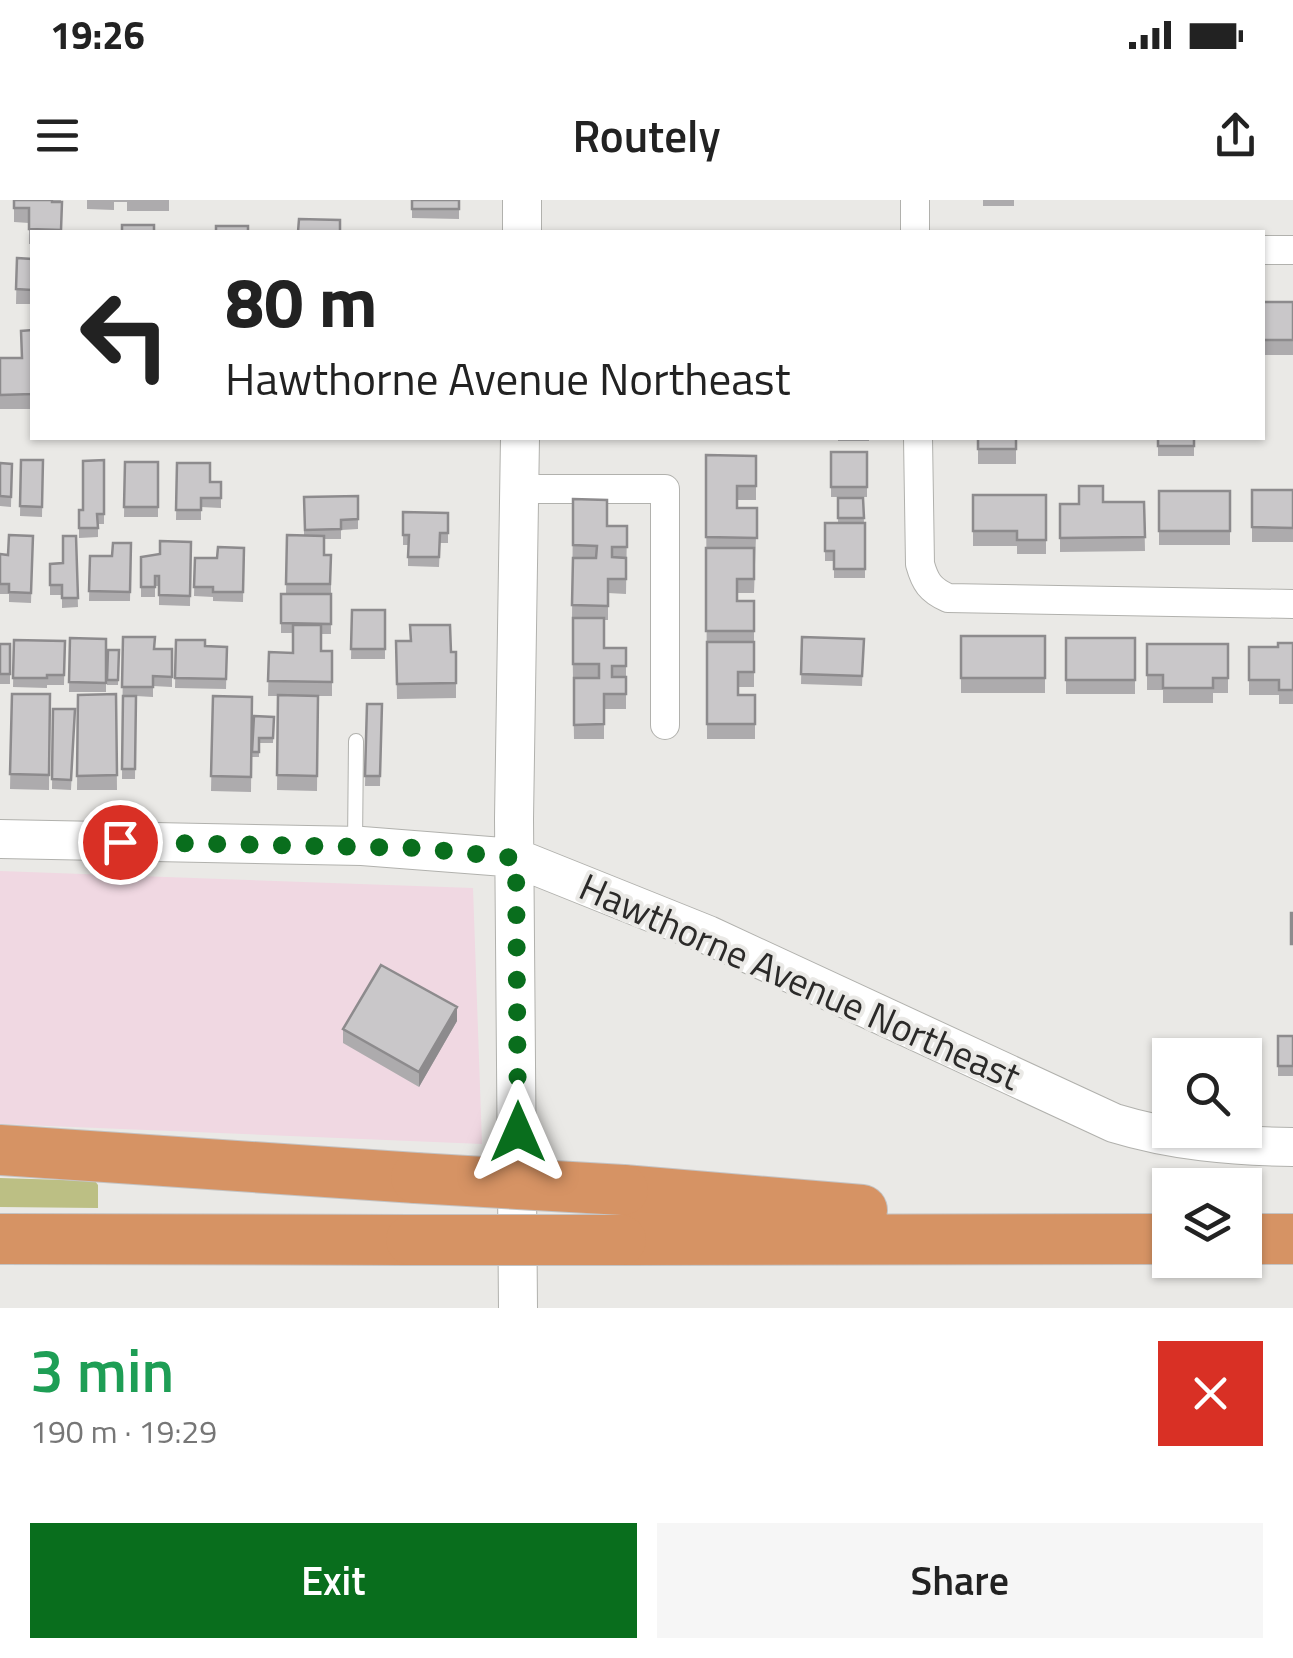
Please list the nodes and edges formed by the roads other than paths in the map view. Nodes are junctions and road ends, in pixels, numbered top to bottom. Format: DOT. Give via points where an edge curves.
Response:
graph roads {
  1 [pos="522,200"];
  2 [pos="916,200"];
  3 [pos="522,230"];
  4 [pos="915,230"];
  5 [pos="1265,250"];
  6 [pos="1293,250"];
  7 [pos="520,440"];
  8 [pos="918,440"];
  9 [pos="520,489"];
  10 [pos="1293,604"];
  11 [pos="665,725"];
  12 [pos="356,741"];
  13 [pos="0,839"];
  14 [pos="355,846"];
  15 [pos="516,858"];
  16 [pos="1293,1147"];
  17 [pos="0,1150"];
  18 [pos="0,1239"];
  19 [pos="1100,1239"];
  20 [pos="1152,1239"];
  21 [pos="1262,1239"];
  22 [pos="1293,1240"];
  23 [pos="518,1308"];
  1 -- 3 [label="main road"];
  2 -- 4 [label="street"];
  5 -- 6 [label="street"];
  7 -- 9 [label="main road"];
  8 -- 10 [label="street" via="920,564 934,592 968,600"];
  9 -- 11 [label="street" via="665,489"];
  9 -- 15 [label="main road"];
  12 -- 14 [label="lane"];
  13 -- 14 [label="main road, Hawthorne Avenue Northeast"];
  14 -- 15 [label="main road, Hawthorne Avenue Northeast"];
  15 -- 16 [label="main road, Hawthorne Avenue Northeast" via="708,935 1114,1123 1213,1145"];
  15 -- 23 [label="main road"];
  17 -- 19 [label="highway, bridge" via="872,1210"];
  18 -- 19 [label="highway, bridge"];
  19 -- 20 [label="highway"];
  21 -- 22 [label="highway"];
}
